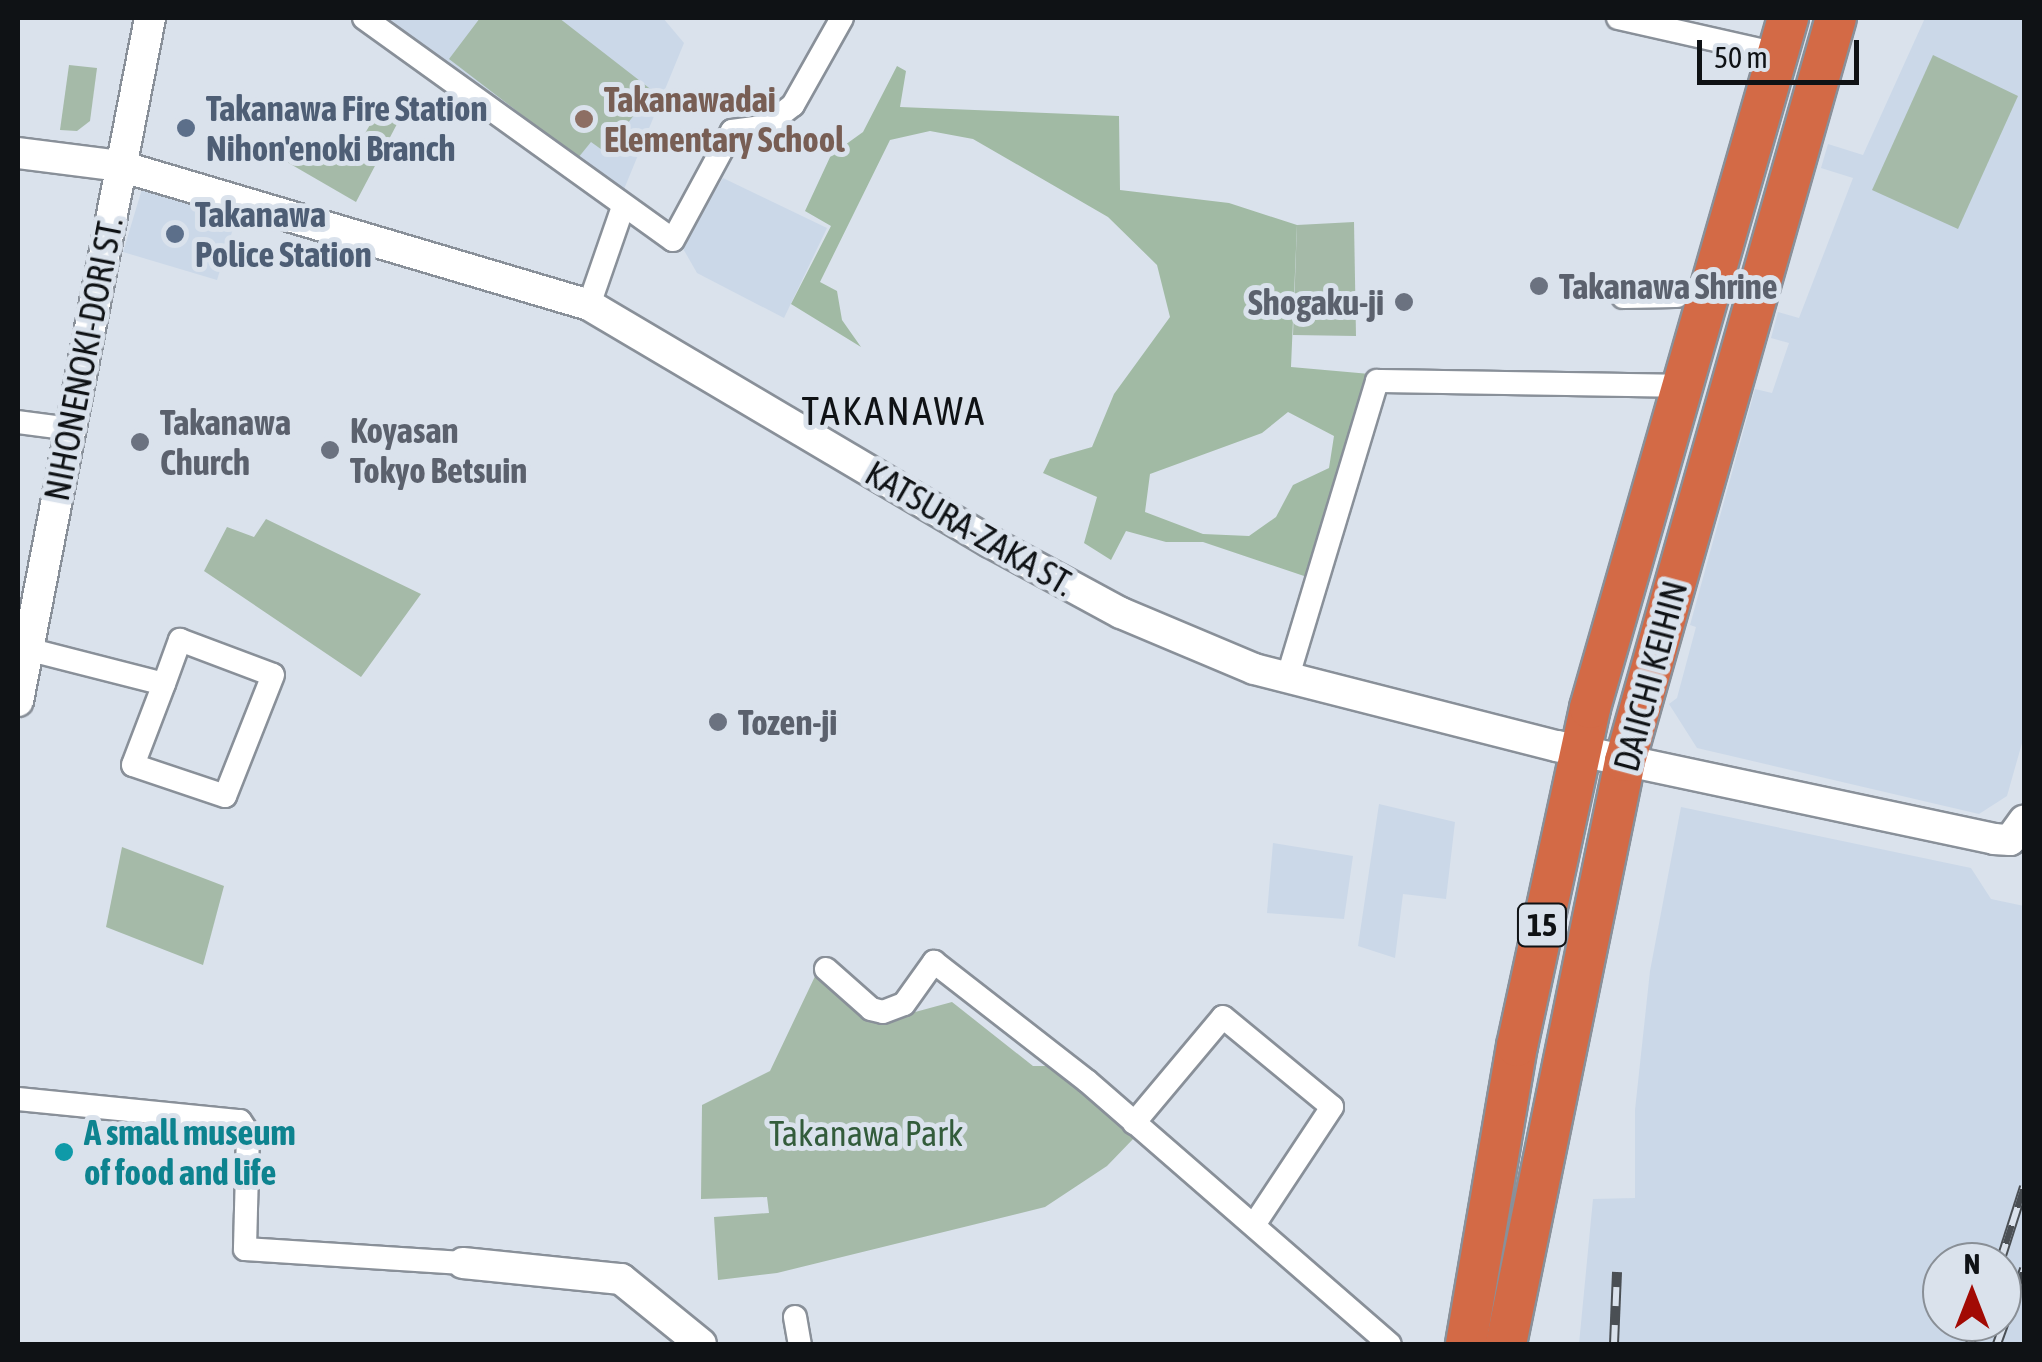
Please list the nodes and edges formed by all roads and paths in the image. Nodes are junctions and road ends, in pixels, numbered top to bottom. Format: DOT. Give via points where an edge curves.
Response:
graph roads {
  1 [pos="150,18"];
  2 [pos="364,18"];
  3 [pos="842,18"];
  4 [pos="1618,18"];
  5 [pos="1836,18"];
  6 [pos="1783,36"];
  7 [pos="18,153"];
  8 [pos="120,166"];
  9 [pos="623,207"];
  10 [pos="1677,296"];
  11 [pos="1622,297"];
  12 [pos="590,305"];
  13 [pos="1678,386"];
  14 [pos="18,422"];
  15 [pos="71,429"];
  16 [pos="26,610"];
  17 [pos="1615,618"];
  18 [pos="1661,630"];
  19 [pos="27,649"];
  20 [pos="1288,676"];
  21 [pos="164,684"];
  22 [pos="18,701"];
  23 [pos="1580,751"];
  24 [pos="1625,761"];
  25 [pos="2024,805"];
  26 [pos="2017,830"];
  27 [pos="826,969"];
  28 [pos="18,1099"];
  29 [pos="1134,1123"];
  30 [pos="1256,1222"];
  31 [pos="463,1263"];
  32 [pos="796,1317"];
  33 [pos="701,1344"];
  34 [pos="800,1344"];
  35 [pos="1390,1344"];
  36 [pos="1466,1344"];
  37 [pos="1506,1344"];
  1 -- 8 [label="street, NIHONENOKI-DORI ST."];
  2 -- 9 [label="street"];
  3 -- 9 [label="street" via="793,105 766,126 732,131 673,240"];
  4 -- 6 [label="street"];
  5 -- 18 [label="highway, DAIICHI KEIHIN / 15"];
  6 -- 13 [label="highway, DAIICHI KEIHIN / 15"];
  7 -- 8 [label="street, KATSURA-ZAKA ST."];
  8 -- 12 [label="street, KATSURA-ZAKA ST."];
  8 -- 15 [label="street, NIHONENOKI-DORI ST."];
  9 -- 12 [label="street"];
  10 -- 11 [label="street"];
  12 -- 20 [label="street, KATSURA-ZAKA ST." via="1121,614 1223,659"];
  13 -- 17 [label="highway, DAIICHI KEIHIN / 15"];
  13 -- 20 [label="street" via="1377,381"];
  14 -- 15 [label="street"];
  15 -- 16 [label="street, NIHONENOKI-DORI ST."];
  16 -- 19 [label="street, NIHONENOKI-DORI ST."];
  17 -- 18 [label="highway"];
  17 -- 23 [label="highway, DAIICHI KEIHIN / 15"];
  18 -- 24 [label="highway, DAIICHI KEIHIN / 15"];
  19 -- 21 [label="street"];
  19 -- 22 [label="street, NIHONENOKI-DORI ST."];
  20 -- 23 [label="street, KATSURA-ZAKA ST."];
  21 -- 21 [label="street" via="180,640 274,675 225,796 133,765"];
  23 -- 24 [label="street, KATSURA-ZAKA ST."];
  23 -- 36 [label="highway, DAIICHI KEIHIN / 15" via="1517,1046"];
  24 -- 26 [label="street, KATSURA-ZAKA ST."];
  24 -- 37 [label="highway, DAIICHI KEIHIN / 15"];
  25 -- 26 [label="street"];
  27 -- 29 [label="street" via="871,1009 884,1012 904,1004 934,962"];
  28 -- 31 [label="street" via="240,1121 248,1133 245,1248"];
  29 -- 30 [label="street"];
  29 -- 30 [label="street" via="1223,1017 1332,1108"];
  30 -- 35 [label="street"];
  31 -- 33 [label="street" via="621,1279"];
  32 -- 34 [label="street"];
}
